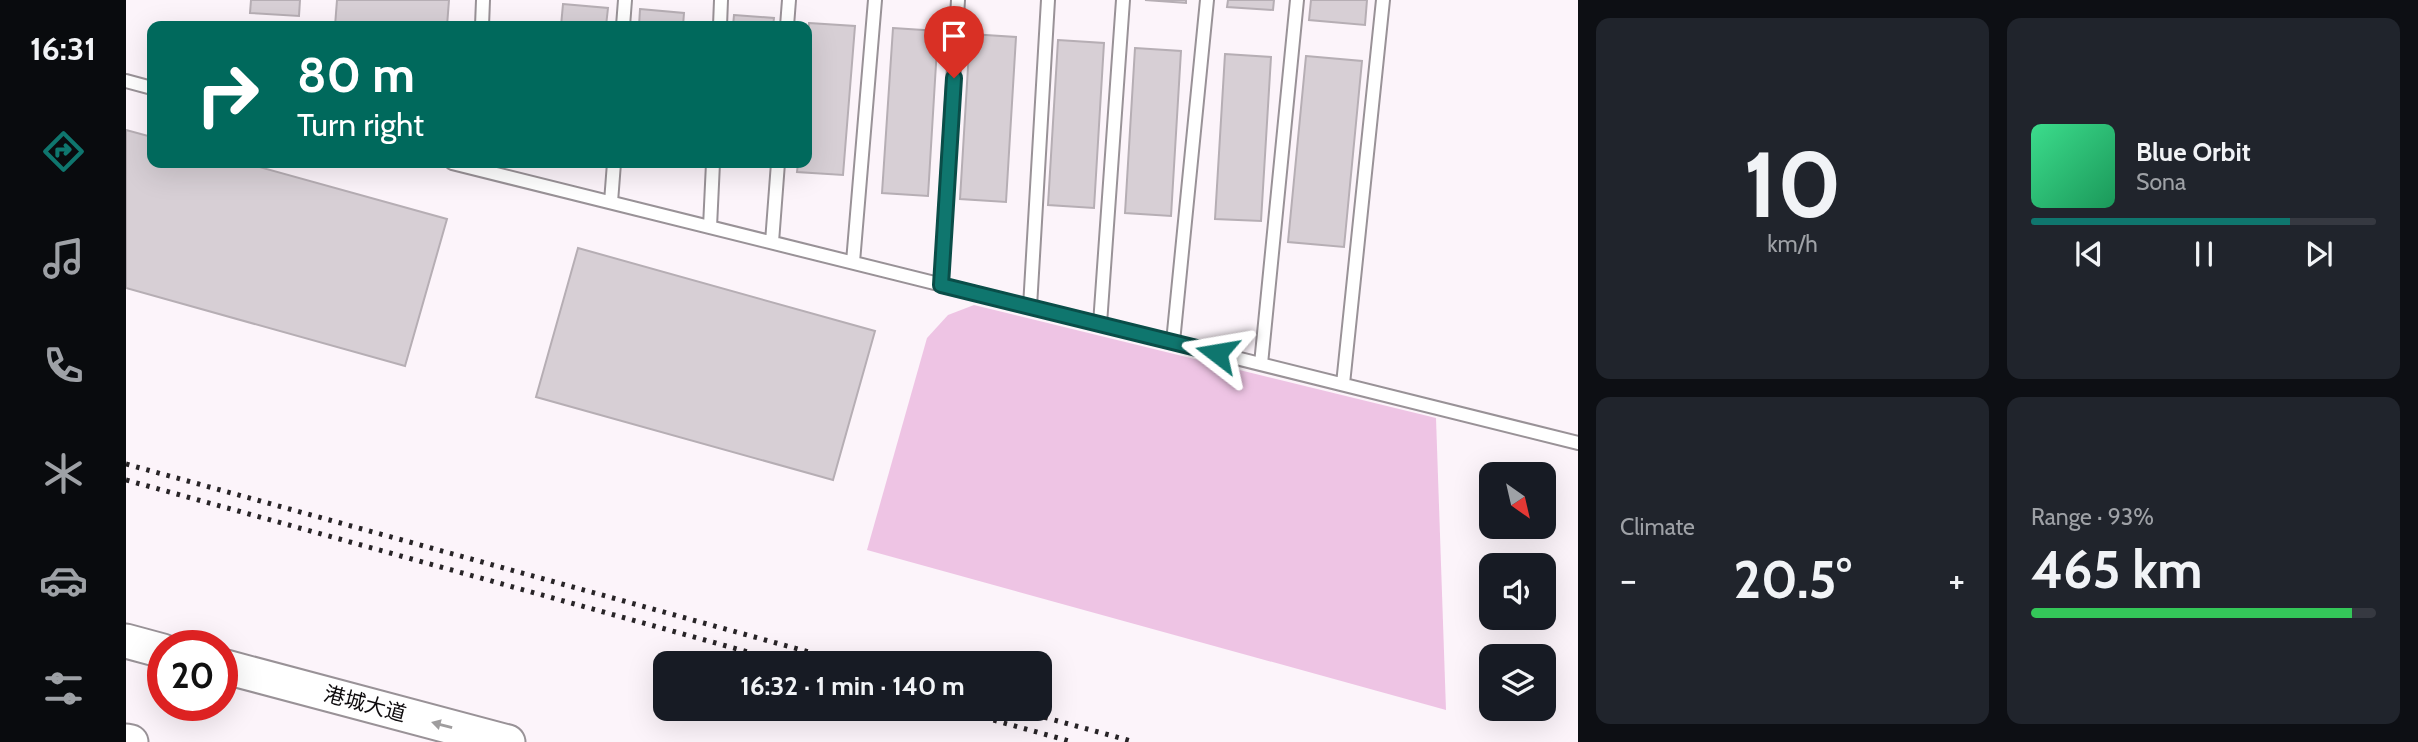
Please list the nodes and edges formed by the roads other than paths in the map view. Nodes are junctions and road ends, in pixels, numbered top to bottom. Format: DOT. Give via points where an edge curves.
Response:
graph roads {
  1 [pos="483,0"];
  2 [pos="625,0"];
  3 [pos="722,0"];
  4 [pos="789,0"];
  5 [pos="875,0"];
  6 [pos="958,0"];
  7 [pos="1048,0"];
  8 [pos="1123,0"];
  9 [pos="1207,0"];
  10 [pos="1297,0"];
  11 [pos="1383,0"];
  12 [pos="482,21"];
  13 [pos="623,21"];
  14 [pos="720,21"];
  15 [pos="787,21"];
  16 [pos="126,81"];
  17 [pos="147,87"];
  18 [pos="483,168"];
  19 [pos="614,168"];
  20 [pos="713,168"];
  21 [pos="778,168"];
  22 [pos="611,202"];
  23 [pos="710,227"];
  24 [pos="772,242"];
  25 [pos="853,262"];
  26 [pos="941,285"];
  27 [pos="1030,307"];
  28 [pos="1100,324"];
  29 [pos="1173,342"];
  30 [pos="1261,364"];
  31 [pos="1343,384"];
  32 [pos="1578,443"];
  33 [pos="126,641"];
  34 [pos="147,647"];
  35 [pos="238,670"];
  36 [pos="126,741"];
  37 [pos="131,742"];
  38 [pos="508,742"];
  1 -- 12 [label="lane"];
  2 -- 13 [label="lane"];
  3 -- 14 [label="lane"];
  4 -- 15 [label="lane"];
  5 -- 25 [label="lane"];
  6 -- 26 [label="lane"];
  7 -- 27 [label="lane"];
  8 -- 28 [label="lane"];
  9 -- 29 [label="lane"];
  10 -- 30 [label="lane"];
  11 -- 31 [label="lane"];
  16 -- 17 [label="lane"];
  18 -- 22 [label="lane"];
  19 -- 22 [label="lane"];
  20 -- 23 [label="lane"];
  21 -- 24 [label="lane"];
  22 -- 23 [label="lane"];
  23 -- 24 [label="lane"];
  24 -- 25 [label="lane"];
  25 -- 26 [label="lane"];
  26 -- 27 [label="lane"];
  27 -- 28 [label="lane"];
  28 -- 29 [label="lane"];
  29 -- 30 [label="lane"];
  30 -- 31 [label="lane"];
  31 -- 32 [label="lane"];
  33 -- 34 [label="main road"];
  38 -- 35 [label="main road, 港城大道, one-way"];
  36 -- 37 [label="main road"];
}
